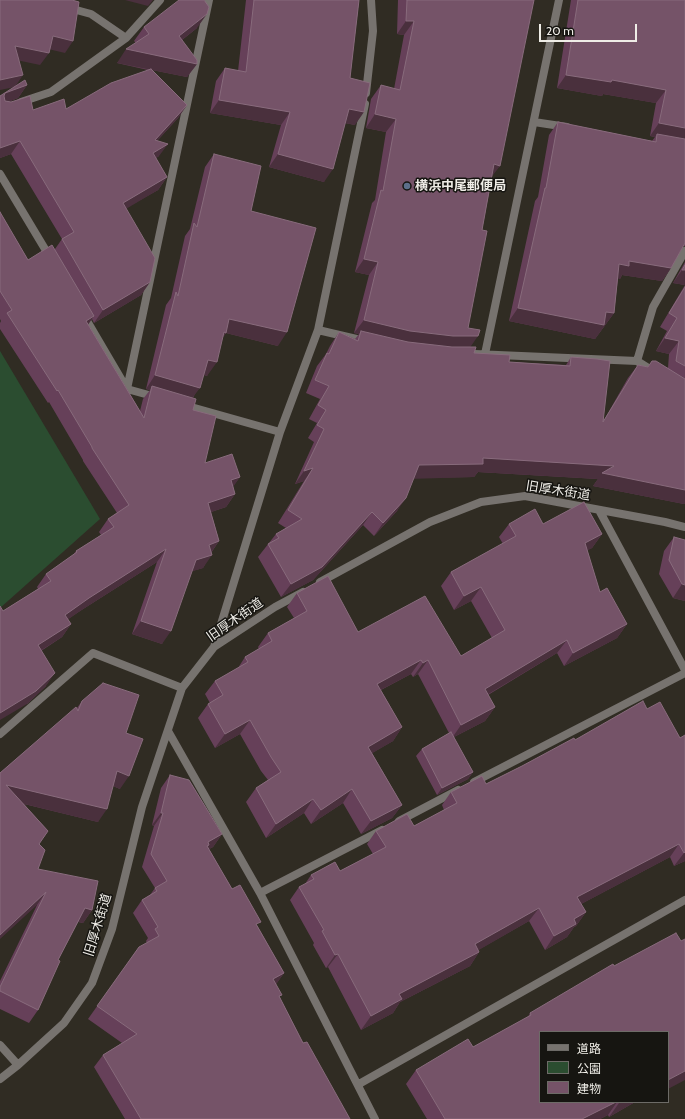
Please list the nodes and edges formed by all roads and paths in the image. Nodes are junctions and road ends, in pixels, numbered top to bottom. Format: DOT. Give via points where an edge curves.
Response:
graph roads {
  1 [pos="160,0"];
  2 [pos="209,0"];
  3 [pos="371,0"];
  4 [pos="559,0"];
  5 [pos="62,6"];
  6 [pos="126,38"];
  7 [pos="15,105"];
  8 [pos="534,122"];
  9 [pos="572,128"];
  10 [pos="0,174"];
  11 [pos="685,252"];
  12 [pos="56,268"];
  13 [pos="79,308"];
  14 [pos="318,330"];
  15 [pos="370,342"];
  16 [pos="464,354"];
  17 [pos="485,354"];
  18 [pos="637,361"];
  19 [pos="661,376"];
  20 [pos="127,389"];
  21 [pos="280,432"];
  22 [pos="599,510"];
  23 [pos="685,527"];
  24 [pos="214,647"];
  25 [pos="685,672"];
  26 [pos="182,688"];
  27 [pos="168,731"];
  28 [pos="0,734"];
  29 [pos="260,893"];
  30 [pos="685,900"];
  31 [pos="0,1045"];
  32 [pos="18,1065"];
  33 [pos="0,1078"];
  34 [pos="359,1084"];
  35 [pos="375,1119"];
  1 -- 6 [label="street"];
  2 -- 20 [label="street"];
  3 -- 14 [label="street" via="372,31 365,105"];
  4 -- 8 [label="street"];
  5 -- 6 [label="street" via="91,14"];
  6 -- 7 [label="street" via="51,92"];
  8 -- 9 [label="street"];
  8 -- 17 [label="street"];
  10 -- 12 [label="street"];
  11 -- 18 [label="street" via="653,307"];
  13 -- 20 [label="street"];
  14 -- 15 [label="street"];
  14 -- 21 [label="street"];
  16 -- 17 [label="street"];
  17 -- 18 [label="street"];
  18 -- 19 [label="street"];
  20 -- 21 [label="street"];
  21 -- 24 [label="street"];
  22 -- 23 [label="street, 旧厚木街道"];
  22 -- 24 [label="street, 旧厚木街道" via="525,496 481,502 430,522 275,607"];
  22 -- 25 [label="street"];
  24 -- 26 [label="street, 旧厚木街道"];
  25 -- 29 [label="street"];
  26 -- 27 [label="street, 旧厚木街道"];
  26 -- 28 [label="street" via="93,653"];
  27 -- 29 [label="street"];
  27 -- 32 [label="street, 旧厚木街道" via="142,807 112,929 92,983 64,1023"];
  29 -- 34 [label="street"];
  30 -- 34 [label="street"];
  31 -- 32 [label="street"];
  32 -- 33 [label="street, 旧厚木街道"];
  34 -- 35 [label="street"];
}
